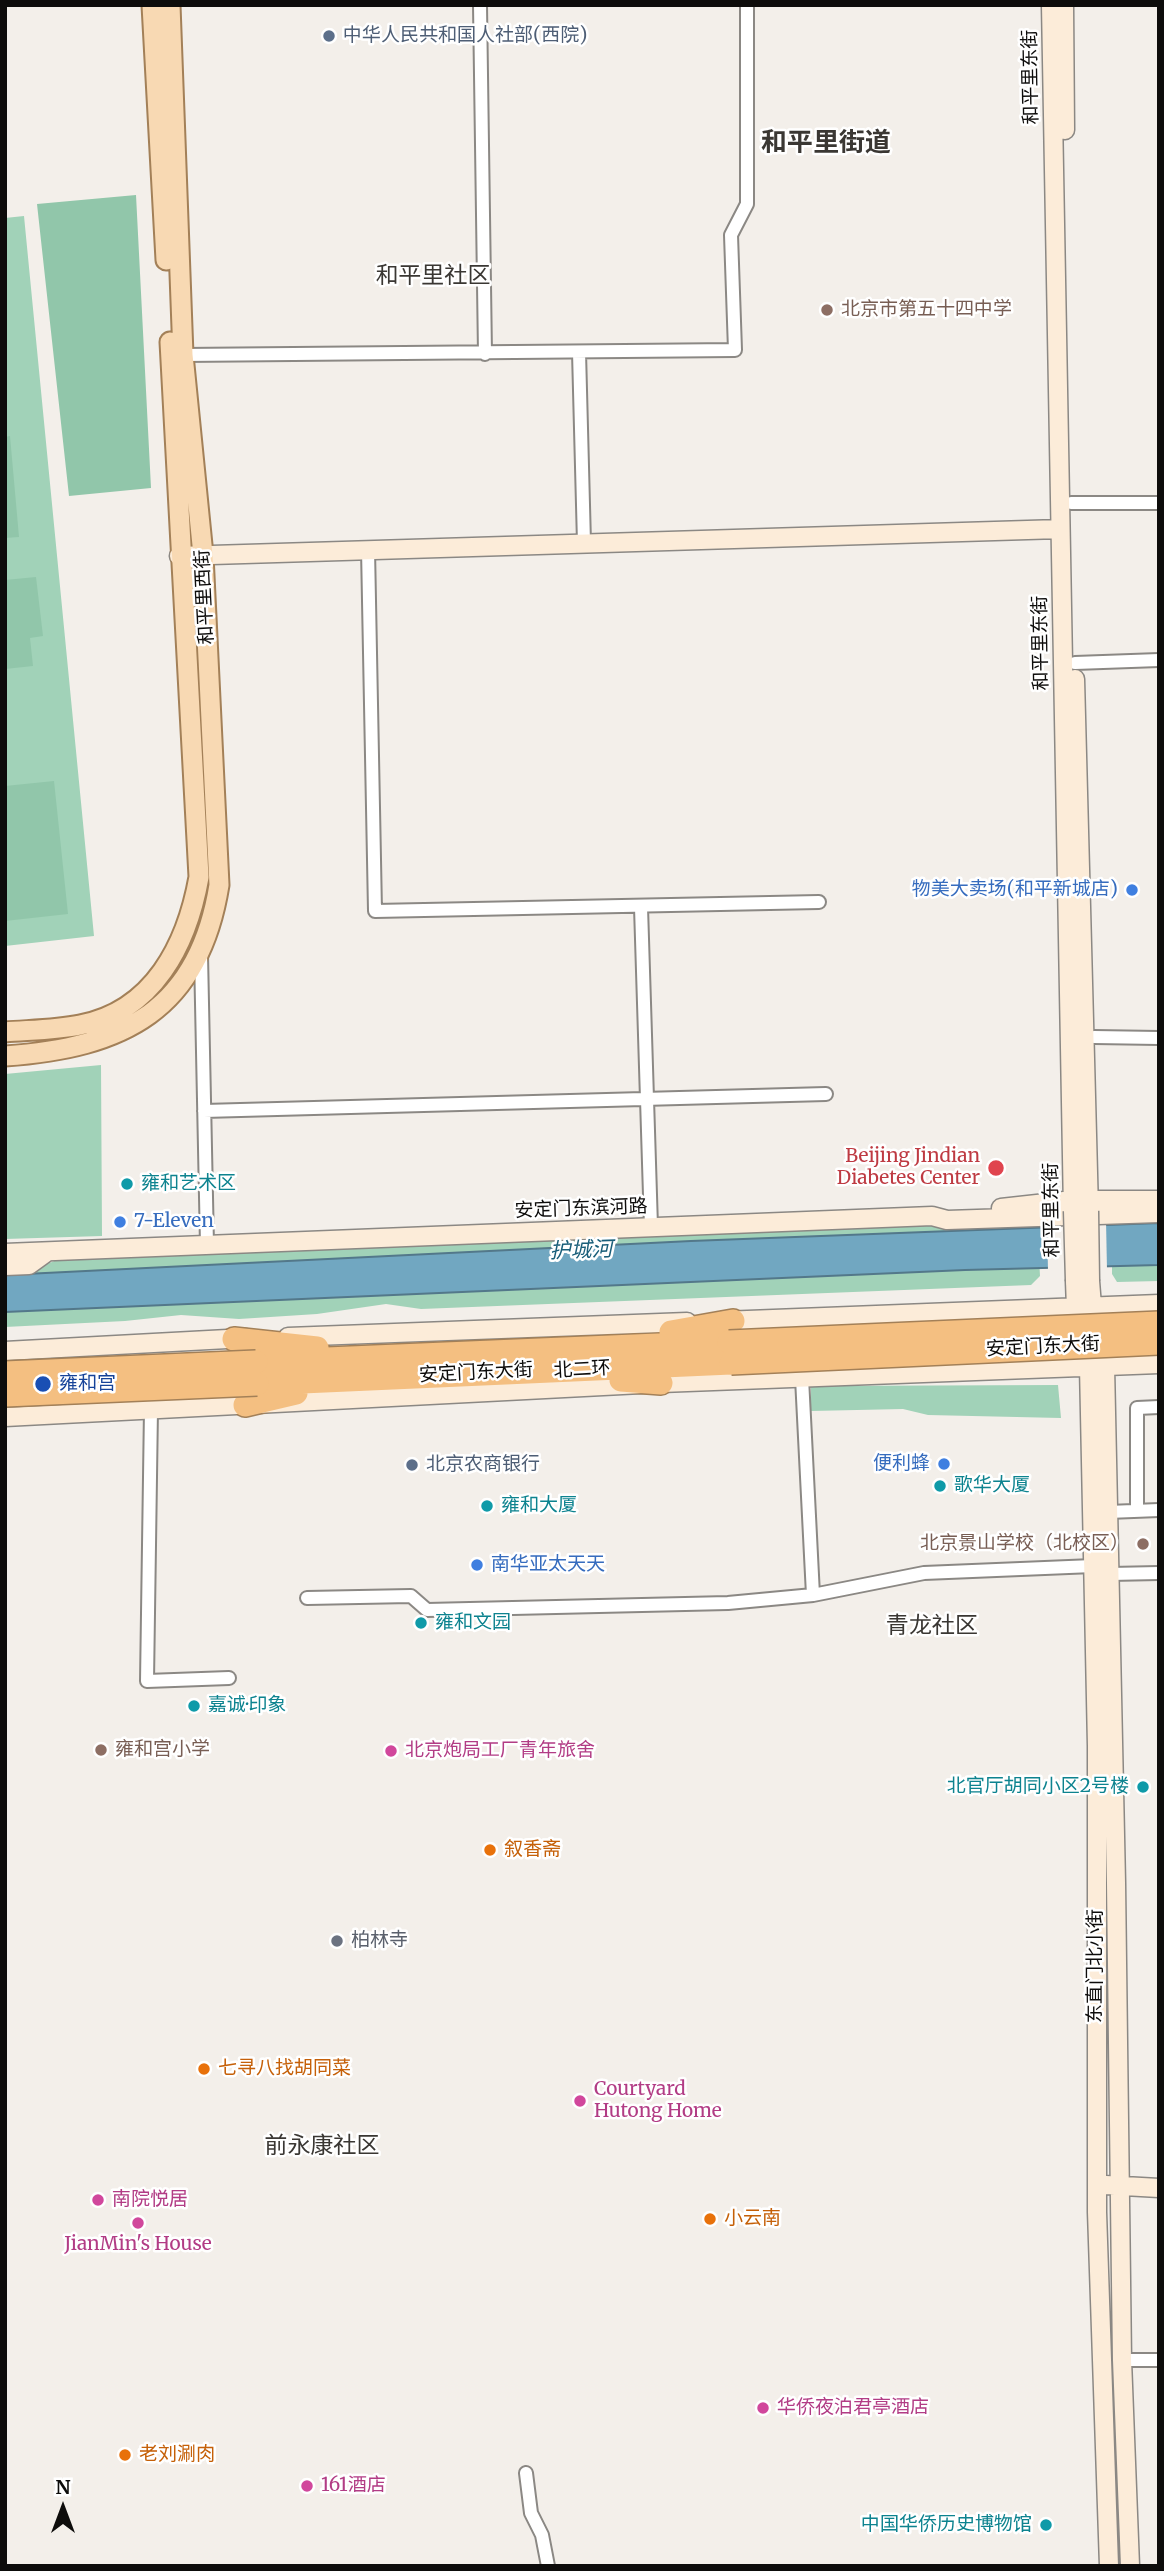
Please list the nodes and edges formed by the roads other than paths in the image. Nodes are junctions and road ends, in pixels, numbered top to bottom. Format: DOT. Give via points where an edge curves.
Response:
graph roads {
  1 [pos="152,5"];
  2 [pos="170,5"];
  3 [pos="481,5"];
  4 [pos="747,5"];
  5 [pos="1051,5"];
  6 [pos="1063,5"];
  7 [pos="579,352"];
  8 [pos="485,354"];
  9 [pos="183,355"];
  10 [pos="1070,503"];
  11 [pos="1159,503"];
  12 [pos="1060,529"];
  13 [pos="584,543"];
  14 [pos="368,550"];
  15 [pos="203,555"];
  16 [pos="180,556"];
  17 [pos="1159,660"];
  18 [pos="1075,663"];
  19 [pos="819,902"];
  20 [pos="641,907"];
  21 [pos="201,950"];
  22 [pos="5,1032"];
  23 [pos="1094,1037"];
  24 [pos="1159,1038"];
  25 [pos="5,1056"];
  26 [pos="826,1094"];
  27 [pos="649,1099"];
  28 [pos="204,1111"];
  29 [pos="1159,1200"];
  30 [pos="1081,1205"];
  31 [pos="1159,1213"];
  32 [pos="932,1216"];
  33 [pos="651,1227"];
  34 [pos="207,1245"];
  35 [pos="47,1252"];
  36 [pos="5,1253"];
  37 [pos="5,1266"];
  38 [pos="1159,1304"];
  39 [pos="1128,1305"];
  40 [pos="1084,1307"];
  41 [pos="999,1310"];
  42 [pos="859,1316"];
  43 [pos="1159,1323"];
  44 [pos="234,1339"];
  45 [pos="731,1342"];
  46 [pos="171,1343"];
  47 [pos="1159,1343"];
  48 [pos="5,1351"];
  49 [pos="383,1356"];
  50 [pos="1131,1364"];
  51 [pos="1159,1364"];
  52 [pos="1097,1366"];
  53 [pos="1001,1370"];
  54 [pos="534,1372"];
  55 [pos="5,1373"];
  56 [pos="256,1373"];
  57 [pos="862,1376"];
  58 [pos="802,1378"];
  59 [pos="355,1380"];
  60 [pos="661,1383"];
  61 [pos="5,1395"];
  62 [pos="245,1405"];
  63 [pos="1159,1407"];
  64 [pos="172,1408"];
  65 [pos="151,1409"];
  66 [pos="5,1417"];
  67 [pos="1159,1510"];
  68 [pos="1137,1511"];
  69 [pos="1108,1512"];
  70 [pos="1093,1566"];
  71 [pos="1159,1573"];
  72 [pos="1110,1574"];
  73 [pos="813,1595"];
  74 [pos="307,1598"];
  75 [pos="229,1678"];
  76 [pos="1105,1746"];
  77 [pos="1097,2185"];
  78 [pos="1118,2185"];
  79 [pos="1159,2188"];
  80 [pos="1122,2360"];
  81 [pos="1159,2360"];
  82 [pos="526,2473"];
  83 [pos="548,2566"];
  84 [pos="1109,2566"];
  85 [pos="1130,2566"];
  1 -- 16 [label="main road, 和平里西街"];
  2 -- 9 [label="main road, 和平里西街"];
  3 -- 8 [label="street"];
  4 -- 7 [label="street" via="747,205 731,235 735,350"];
  5 -- 12 [label="street, 和平里东街"];
  6 -- 10 [label="street, 和平里东街"];
  7 -- 8 [label="street"];
  7 -- 13 [label="street"];
  8 -- 9 [label="street"];
  9 -- 15 [label="main road, 和平里西街"];
  10 -- 11 [label="street"];
  10 -- 12 [label="street"];
  10 -- 18 [label="street, 和平里东街"];
  12 -- 13 [label="street"];
  12 -- 30 [label="street, 和平里东街"];
  13 -- 14 [label="street"];
  14 -- 15 [label="street"];
  14 -- 20 [label="street" via="375,911"];
  15 -- 16 [label="street"];
  15 -- 21 [label="main road, 和平里西街" via="219,885 214,918"];
  16 -- 22 [label="main road, 和平里西街" via="200,877 192,916 177,950 153,985 125,1007 82,1025"];
  17 -- 18 [label="street"];
  18 -- 30 [label="street, 和平里东街"];
  19 -- 20 [label="street"];
  20 -- 27 [label="street"];
  21 -- 25 [label="main road, 和平里西街" via="183,983 147,1017 103,1040 48,1053"];
  21 -- 28 [label="street"];
  23 -- 24 [label="street"];
  26 -- 27 [label="street"];
  27 -- 28 [label="street"];
  27 -- 33 [label="street"];
  28 -- 34 [label="street"];
  29 -- 30 [label="street"];
  30 -- 32 [label="street"];
  30 -- 40 [label="street, 和平里东街, bridge"];
  31 -- 32 [label="street, 安定门东滨河路" via="947,1220"];
  32 -- 33 [label="street, 安定门东滨河路"];
  33 -- 34 [label="street, 安定门东滨河路"];
  34 -- 35 [label="street, 安定门东滨河路"];
  35 -- 36 [label="street, 安定门东滨河路"];
  35 -- 37 [label="street" via="29,1265"];
  38 -- 39 [label="street, 安定门东大街"];
  39 -- 40 [label="street, 安定门东大街"];
  39 -- 50 [label="street"];
  40 -- 41 [label="street, 安定门东大街"];
  40 -- 52 [label="street, 和平里东街"];
  41 -- 42 [label="street, 安定门东大街"];
  41 -- 53 [label="street"];
  42 -- 45 [label="street, 安定门东大街"];
  42 -- 57 [label="street"];
  43 -- 45 [label="highway, 北二环, bridge"];
  44 -- 45 [label="street, 安定门东大街"];
  44 -- 46 [label="street, 安定门东大街"];
  44 -- 49 [label="highway"];
  45 -- 47 [label="highway, 北二环, bridge"];
  45 -- 49 [label="highway, 北二环"];
  45 -- 54 [label="highway, 北二环"];
  46 -- 48 [label="street, 安定门东大街"];
  46 -- 64 [label="street"];
  49 -- 56 [label="highway, 北二环"];
  50 -- 51 [label="street, 安定门东大街"];
  50 -- 52 [label="street, 安定门东大街"];
  52 -- 53 [label="street, 安定门东大街"];
  52 -- 69 [label="street, 东直门北小街"];
  52 -- 70 [label="street, 东直门北小街"];
  53 -- 57 [label="street, 安定门东大街"];
  54 -- 59 [label="highway, 北二环"];
  54 -- 60 [label="highway"];
  55 -- 56 [label="highway, 北二环, bridge"];
  56 -- 59 [label="highway, 北二环"];
  56 -- 61 [label="highway, 北二环, bridge"];
  57 -- 58 [label="street, 安定门东大街"];
  58 -- 60 [label="street, 安定门东大街"];
  58 -- 73 [label="street"];
  59 -- 62 [label="highway"];
  60 -- 62 [label="street, 安定门东大街"];
  62 -- 64 [label="street, 安定门东大街"];
  63 -- 68 [label="street" via="1137,1408"];
  64 -- 65 [label="street, 安定门东大街"];
  65 -- 66 [label="street, 安定门东大街"];
  65 -- 75 [label="street" via="147,1681"];
  67 -- 68 [label="street"];
  68 -- 69 [label="street"];
  69 -- 72 [label="street, 东直门北小街"];
  70 -- 73 [label="street" via="924,1573"];
  70 -- 76 [label="street, 东直门北小街"];
  71 -- 72 [label="street"];
  72 -- 76 [label="street, 东直门北小街"];
  73 -- 74 [label="street" via="727,1603 427,1610 411,1596"];
  76 -- 77 [label="street, 东直门北小街"];
  76 -- 78 [label="street, 东直门北小街"];
  77 -- 78 [label="street"];
  77 -- 84 [label="street, 东直门北小街"];
  78 -- 79 [label="street"];
  78 -- 80 [label="street, 东直门北小街"];
  80 -- 81 [label="street"];
  80 -- 85 [label="street, 东直门北小街"];
  82 -- 83 [label="street" via="531,2513 542,2535"];
}
